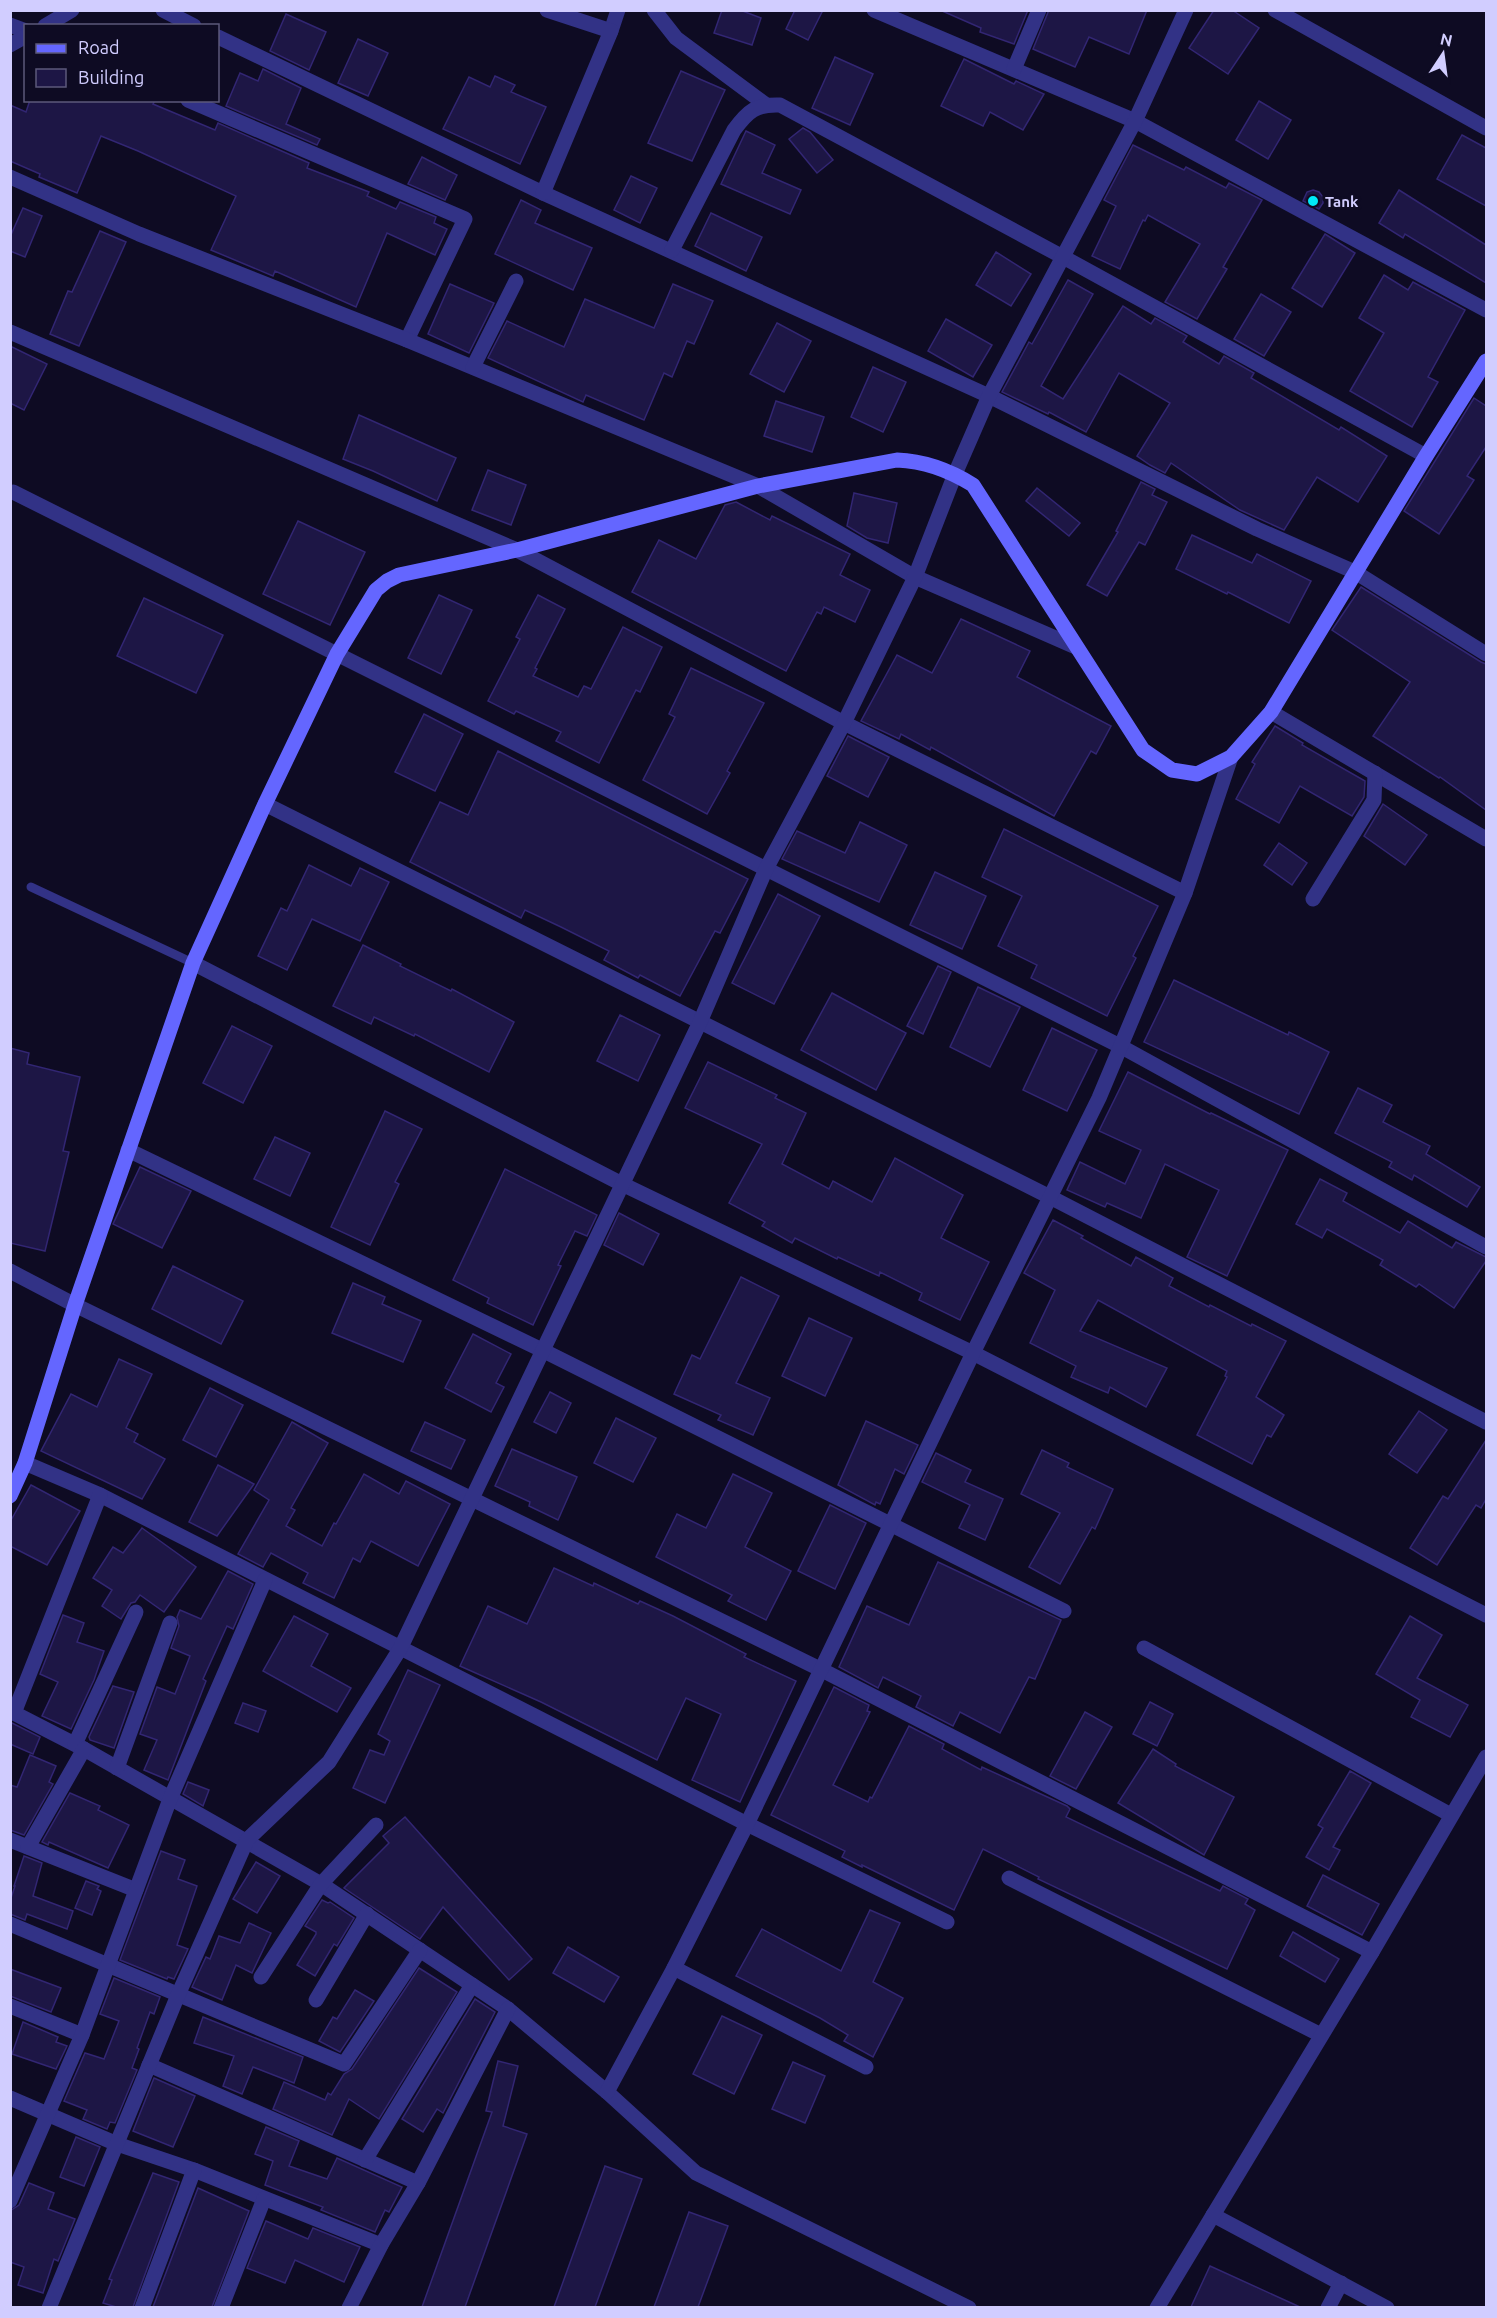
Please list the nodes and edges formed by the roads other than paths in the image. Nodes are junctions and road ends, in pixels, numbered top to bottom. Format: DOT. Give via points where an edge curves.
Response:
graph roads {
  1 [pos="72,10"];
  2 [pos="163,10"];
  3 [pos="547,10"];
  4 [pos="618,10"];
  5 [pos="654,10"];
  6 [pos="874,10"];
  7 [pos="1039,10"];
  8 [pos="1186,10"];
  9 [pos="1275,10"];
  10 [pos="48,24"];
  11 [pos="190,24"];
  12 [pos="611,31"];
  13 [pos="24,37"];
  14 [pos="219,37"];
  15 [pos="10,45"];
  16 [pos="1014,69"];
  17 [pos="193,102"];
  18 [pos="765,104"];
  19 [pos="1135,121"];
  20 [pos="1486,128"];
  21 [pos="10,177"];
  22 [pos="543,193"];
  23 [pos="672,250"];
  24 [pos="1063,257"];
  25 [pos="516,281"];
  26 [pos="1486,310"];
  27 [pos="10,332"];
  28 [pos="407,340"];
  29 [pos="1486,361"];
  30 [pos="473,367"];
  31 [pos="989,396"];
  32 [pos="1426,456"];
  33 [pos="955,474"];
  34 [pos="758,486"];
  35 [pos="13,492"];
  36 [pos="517,550"];
  37 [pos="1355,572"];
  38 [pos="915,577"];
  39 [pos="1076,647"];
  40 [pos="337,654"];
  41 [pos="1486,654"];
  42 [pos="1271,712"];
  43 [pos="844,723"];
  44 [pos="1231,758"];
  45 [pos="1374,773"];
  46 [pos="265,804"];
  47 [pos="1486,839"];
  48 [pos="766,869"];
  49 [pos="31,887"];
  50 [pos="1185,893"];
  51 [pos="1313,899"];
  52 [pos="193,963"];
  53 [pos="700,1022"];
  54 [pos="1120,1046"];
  55 [pos="128,1150"];
  56 [pos="621,1184"];
  57 [pos="1050,1197"];
  58 [pos="1486,1247"];
  59 [pos="10,1271"];
  60 [pos="75,1305"];
  61 [pos="544,1351"];
  62 [pos="973,1353"];
  63 [pos="1486,1422"];
  64 [pos="25,1463"];
  65 [pos="100,1495"];
  66 [pos="10,1496"];
  67 [pos="472,1499"];
  68 [pos="890,1525"];
  69 [pos="265,1580"];
  70 [pos="1064,1611"];
  71 [pos="136,1612"];
  72 [pos="1486,1615"];
  73 [pos="170,1623"];
  74 [pos="1144,1648"];
  75 [pos="400,1649"];
  76 [pos="822,1670"];
  77 [pos="12,1712"];
  78 [pos="80,1747"];
  79 [pos="1486,1757"];
  80 [pos="117,1768"];
  81 [pos="170,1798"];
  82 [pos="1450,1815"];
  83 [pos="747,1824"];
  84 [pos="376,1825"];
  85 [pos="10,1840"];
  86 [pos="247,1840"];
  87 [pos="28,1847"];
  88 [pos="1009,1878"];
  89 [pos="321,1884"];
  90 [pos="136,1890"];
  91 [pos="366,1914"];
  92 [pos="947,1922"];
  93 [pos="10,1924"];
  94 [pos="420,1950"];
  95 [pos="1372,1952"];
  96 [pos="108,1964"];
  97 [pos="674,1968"];
  98 [pos="261,1977"];
  99 [pos="472,1985"];
  100 [pos="178,1995"];
  101 [pos="316,2000"];
  102 [pos="10,2006"];
  103 [pos="508,2008"];
  104 [pos="82,2036"];
  105 [pos="1321,2036"];
  106 [pos="149,2065"];
  107 [pos="866,2067"];
  108 [pos="607,2092"];
  109 [pos="10,2098"];
  110 [pos="48,2114"];
  111 [pos="117,2144"];
  112 [pos="365,2160"];
  113 [pos="194,2170"];
  114 [pos="418,2183"];
  115 [pos="12,2193"];
  116 [pos="264,2199"];
  117 [pos="1213,2215"];
  118 [pos="381,2245"];
  119 [pos="1341,2283"];
  120 [pos="49,2307"];
  121 [pos="142,2307"];
  122 [pos="221,2307"];
  123 [pos="348,2307"];
  124 [pos="969,2307"];
  125 [pos="1157,2307"];
  126 [pos="1328,2307"];
  127 [pos="1387,2307"];
  1 -- 10 [label="street"];
  2 -- 11 [label="street"];
  3 -- 12 [label="street"];
  4 -- 12 [label="street"];
  5 -- 18 [label="street" via="676,38"];
  6 -- 16 [label="street"];
  7 -- 16 [label="street"];
  8 -- 19 [label="street"];
  9 -- 20 [label="street"];
  12 -- 22 [label="street"];
  13 -- 15 [label="street"];
  14 -- 22 [label="street"];
  16 -- 19 [label="street"];
  17 -- 28 [label="street" via="465,219"];
  18 -- 23 [label="street" via="745,115 734,130"];
  18 -- 24 [label="street" via="780,105"];
  19 -- 24 [label="street"];
  19 -- 26 [label="street"];
  21 -- 28 [label="street" via="139,234"];
  22 -- 23 [label="street"];
  23 -- 31 [label="street"];
  24 -- 31 [label="street"];
  24 -- 32 [label="street"];
  25 -- 30 [label="street"];
  27 -- 36 [label="street"];
  28 -- 30 [label="street"];
  29 -- 32 [label="street"];
  30 -- 34 [label="street"];
  31 -- 33 [label="street"];
  31 -- 37 [label="street" via="1257,529"];
  32 -- 37 [label="street"];
  33 -- 34 [label="street" via="914,461 897,460"];
  33 -- 38 [label="street"];
  33 -- 39 [label="street" via="973,485"];
  34 -- 36 [label="street"];
  34 -- 38 [label="street"];
  35 -- 40 [label="street"];
  36 -- 40 [label="street" via="399,574 376,590"];
  36 -- 43 [label="street"];
  37 -- 41 [label="street"];
  37 -- 42 [label="street"];
  38 -- 39 [label="street"];
  38 -- 43 [label="street"];
  39 -- 44 [label="street" via="1143,750 1172,770 1197,774"];
  40 -- 46 [label="street"];
  40 -- 48 [label="street"];
  42 -- 44 [label="street"];
  42 -- 45 [label="street"];
  43 -- 48 [label="street"];
  43 -- 50 [label="street"];
  44 -- 50 [label="street"];
  45 -- 47 [label="street"];
  45 -- 51 [label="street" via="1374,800"];
  46 -- 52 [label="street"];
  46 -- 53 [label="street"];
  48 -- 53 [label="street"];
  48 -- 54 [label="street"];
  49 -- 52 [label="lane"];
  50 -- 54 [label="street"];
  52 -- 55 [label="street"];
  52 -- 56 [label="street"];
  53 -- 56 [label="street"];
  53 -- 57 [label="street"];
  54 -- 57 [label="street"];
  54 -- 58 [label="street"];
  55 -- 60 [label="street"];
  55 -- 61 [label="street"];
  56 -- 61 [label="street"];
  56 -- 62 [label="street"];
  57 -- 62 [label="street"];
  57 -- 63 [label="street"];
  59 -- 60 [label="street"];
  60 -- 64 [label="street"];
  60 -- 67 [label="street"];
  61 -- 67 [label="street"];
  61 -- 68 [label="street"];
  62 -- 68 [label="street"];
  62 -- 72 [label="street"];
  64 -- 65 [label="street"];
  64 -- 66 [label="street"];
  65 -- 69 [label="street"];
  65 -- 77 [label="street"];
  67 -- 75 [label="street"];
  67 -- 76 [label="street"];
  68 -- 70 [label="street"];
  68 -- 76 [label="street"];
  69 -- 75 [label="street"];
  69 -- 81 [label="street"];
  71 -- 78 [label="street"];
  73 -- 80 [label="street"];
  74 -- 82 [label="street"];
  75 -- 83 [label="street"];
  75 -- 86 [label="street" via="329,1762"];
  76 -- 83 [label="street"];
  76 -- 95 [label="street"];
  77 -- 78 [label="street"];
  78 -- 80 [label="street"];
  78 -- 87 [label="street"];
  79 -- 82 [label="street"];
  80 -- 81 [label="street"];
  81 -- 86 [label="street"];
  81 -- 90 [label="street"];
  82 -- 95 [label="street"];
  83 -- 92 [label="street"];
  83 -- 97 [label="street"];
  84 -- 89 [label="street"];
  85 -- 87 [label="street"];
  86 -- 89 [label="street"];
  86 -- 100 [label="street"];
  87 -- 90 [label="street"];
  88 -- 105 [label="street"];
  89 -- 91 [label="street"];
  89 -- 98 [label="street"];
  90 -- 96 [label="street"];
  91 -- 94 [label="street"];
  91 -- 101 [label="street"];
  93 -- 96 [label="street"];
  94 -- 99 [label="street"];
  94 -- 100 [label="street" via="344,2064"];
  95 -- 105 [label="street"];
  96 -- 100 [label="street"];
  96 -- 104 [label="street"];
  97 -- 107 [label="street"];
  97 -- 108 [label="street"];
  99 -- 103 [label="street"];
  99 -- 112 [label="street"];
  100 -- 106 [label="street"];
  102 -- 104 [label="street"];
  103 -- 108 [label="street"];
  103 -- 114 [label="street"];
  104 -- 110 [label="street"];
  105 -- 117 [label="street"];
  106 -- 111 [label="street"];
  106 -- 112 [label="street"];
  108 -- 124 [label="street" via="696,2173"];
  109 -- 110 [label="street"];
  110 -- 111 [label="street"];
  110 -- 115 [label="street"];
  111 -- 113 [label="street"];
  111 -- 120 [label="street"];
  112 -- 114 [label="street"];
  113 -- 116 [label="street"];
  113 -- 121 [label="street"];
  114 -- 118 [label="street"];
  116 -- 118 [label="street"];
  116 -- 122 [label="street"];
  117 -- 119 [label="street"];
  117 -- 125 [label="street"];
  118 -- 123 [label="street"];
  119 -- 126 [label="street"];
  119 -- 127 [label="street"];
}
